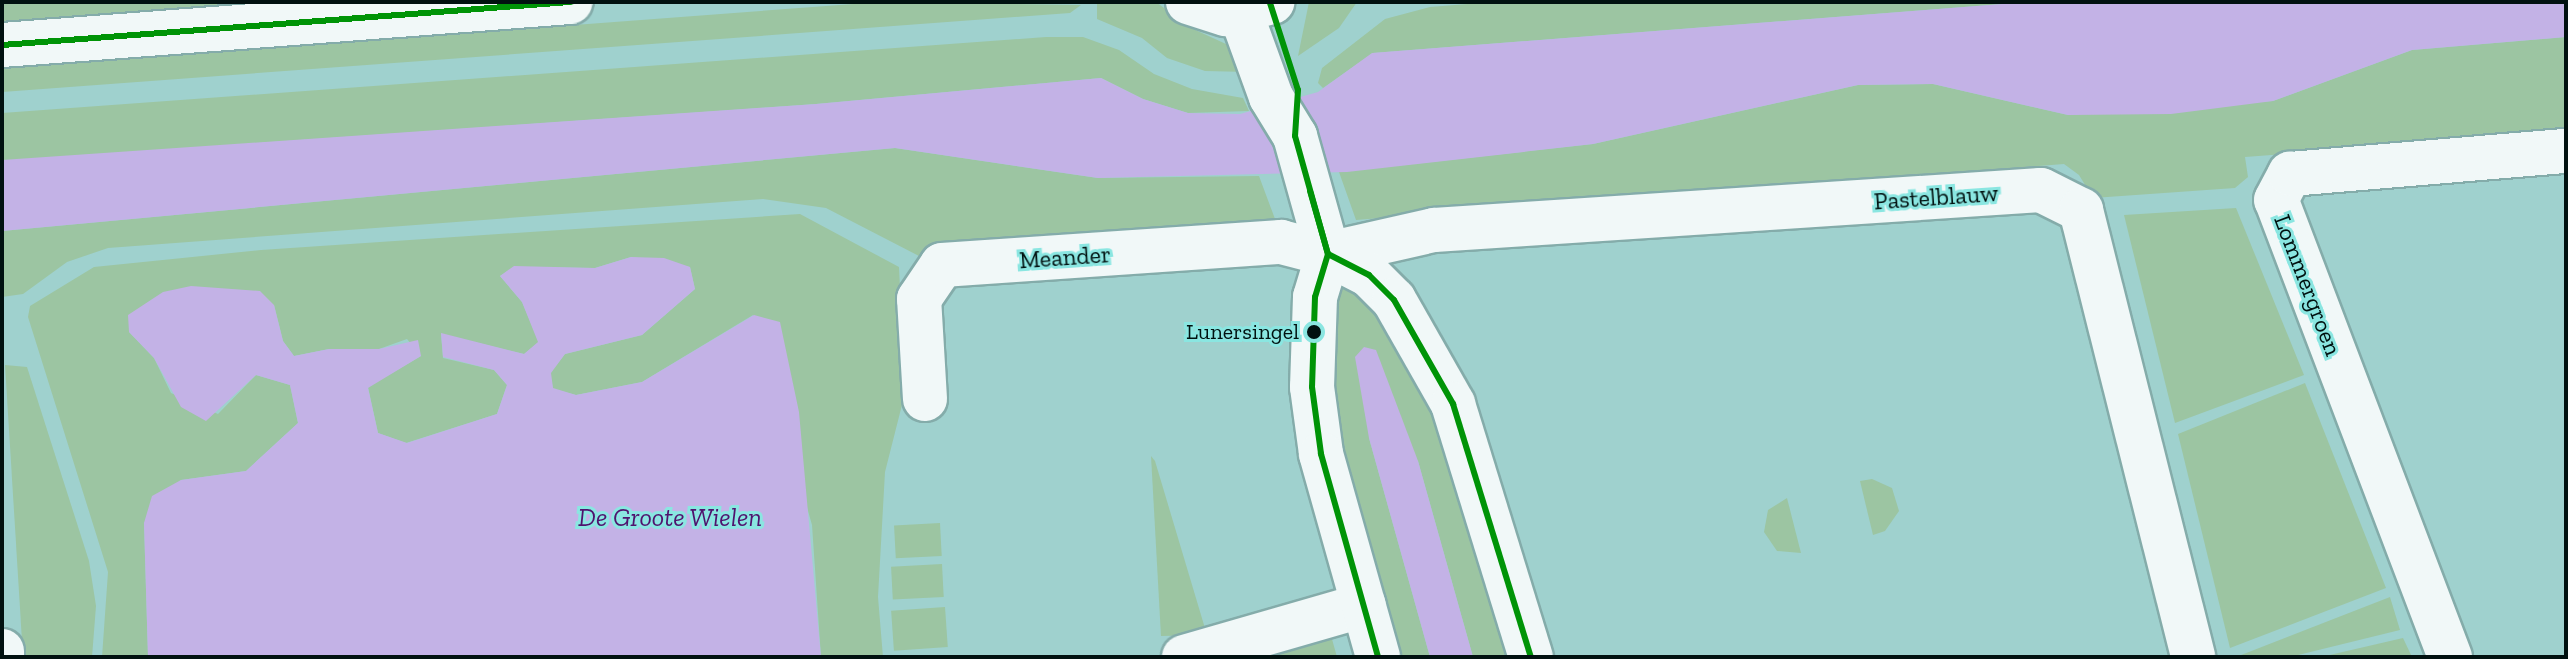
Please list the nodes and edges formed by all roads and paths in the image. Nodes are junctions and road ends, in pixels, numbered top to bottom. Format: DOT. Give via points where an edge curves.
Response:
graph roads {
  1 [pos="570,2"];
  2 [pos="1188,2"];
  3 [pos="1261,6"];
  4 [pos="2,45"];
  5 [pos="2566,151"];
  6 [pos="1322,235"];
  7 [pos="925,399"];
  8 [pos="1364,605"];
  9 [pos="2,651"];
  10 [pos="2,657"];
  11 [pos="1184,657"];
  12 [pos="1378,657"];
  13 [pos="1531,657"];
  14 [pos="2193,657"];
  15 [pos="2450,657"];
  1 -- 4 [label="street"];
  2 -- 3 [label="street" via="1212,12"];
  3 -- 6 [label="street"];
  5 -- 15 [label="street, Lommergroen" via="2290,174 2276,200"];
  6 -- 7 [label="street, Meander" via="942,265 919,299"];
  6 -- 8 [label="street" via="1312,387 1321,454"];
  6 -- 13 [label="street" via="1394,300 1453,404"];
  6 -- 14 [label="street, Pastelblauw" via="2041,190 2062,197 2081,210"];
  8 -- 11 [label="street"];
  8 -- 12 [label="street"];
  9 -- 10 [label="street"];
}
